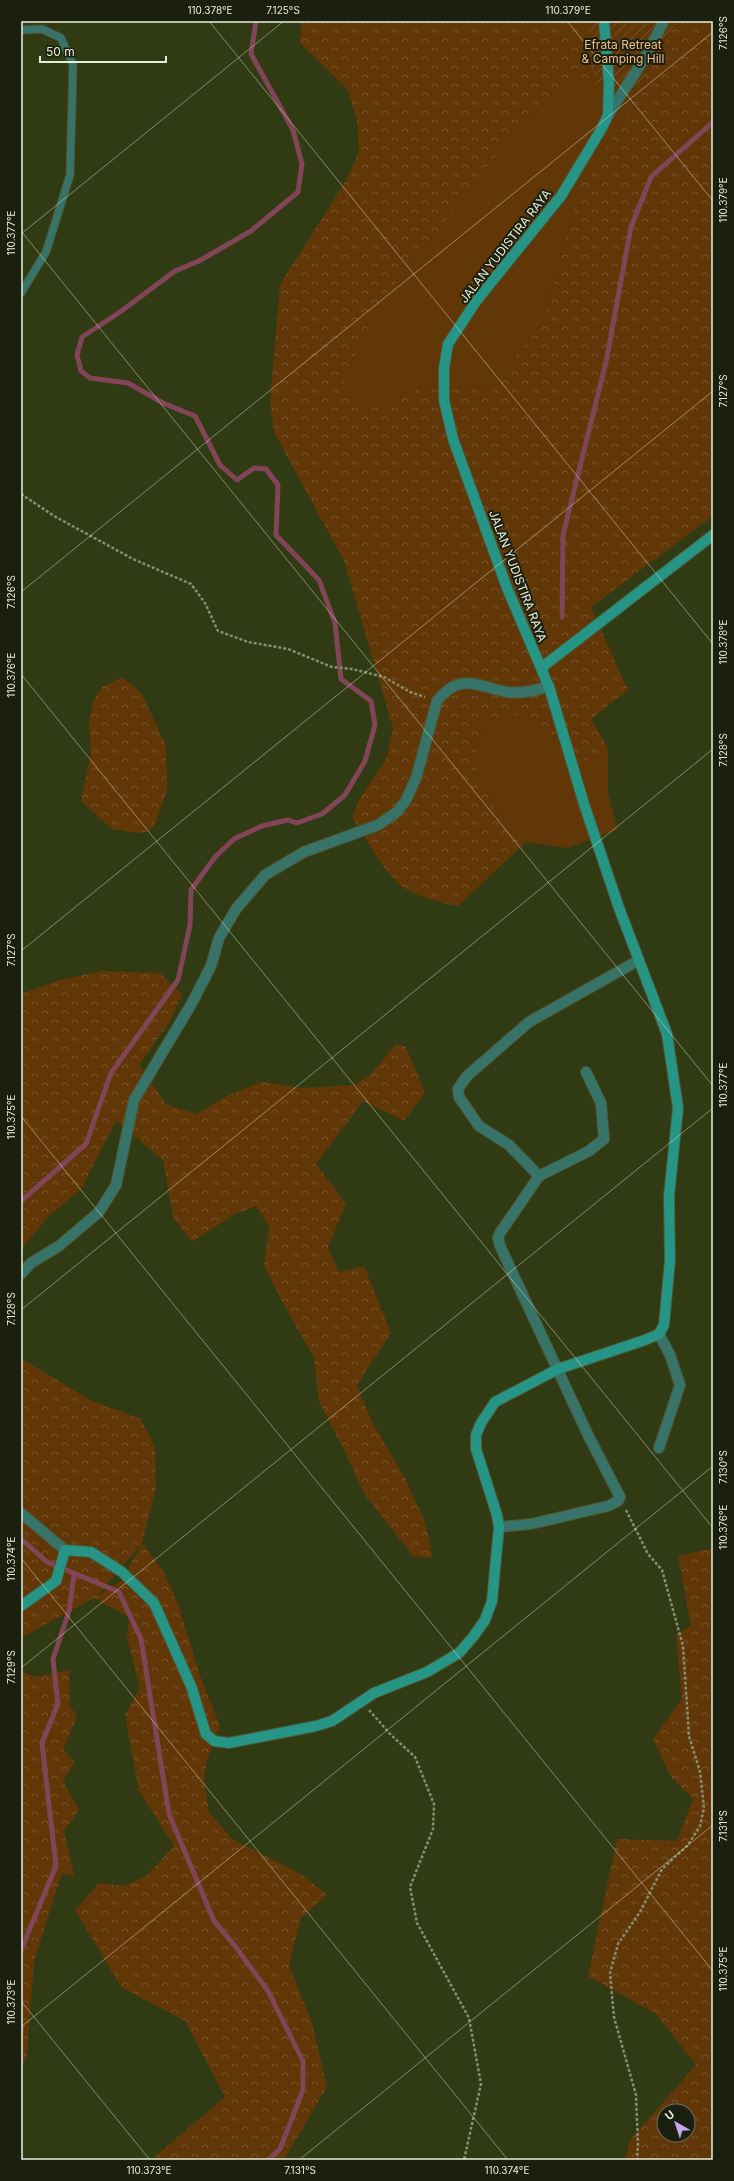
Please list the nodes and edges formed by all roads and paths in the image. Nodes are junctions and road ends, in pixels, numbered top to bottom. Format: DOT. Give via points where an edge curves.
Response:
graph roads {
  1 [pos="604,21"];
  2 [pos="664,21"];
  3 [pos="21,30"];
  4 [pos="608,115"];
  5 [pos="21,293"];
  6 [pos="21,494"];
  7 [pos="713,534"];
  8 [pos="541,668"];
  9 [pos="549,686"];
  10 [pos="437,701"];
  11 [pos="639,960"];
  12 [pos="586,1072"];
  13 [pos="539,1176"];
  14 [pos="21,1274"];
  15 [pos="659,1334"];
  16 [pos="558,1369"];
  17 [pos="659,1448"];
  18 [pos="620,1497"];
  19 [pos="21,1513"];
  20 [pos="499,1528"];
  21 [pos="65,1550"];
  22 [pos="21,1606"];
  23 [pos="361,1701"];
  24 [pos="464,2160"];
  25 [pos="637,2160"];
  1 -- 4 [label="street, JALAN YUDISTIRA RAYA" via="609,83"];
  2 -- 4 [label="street" via="644,59"];
  3 -- 5 [label="lane" via="42,29 61,38 73,65 70,175 46,252"];
  4 -- 8 [label="street, JALAN YUDISTIRA RAYA" via="594,145 561,196 477,300 448,344 444,368 444,400 453,439 507,588"];
  6 -- 10 [label="path" via="54,516 133,559 191,584 205,603 218,631 248,642 288,649 332,667 384,677 410,692"];
  7 -- 8 [label="street"];
  8 -- 9 [label="street, JALAN YUDISTIRA RAYA"];
  9 -- 10 [label="street" via="530,692 508,692 474,682 444,692"];
  9 -- 11 [label="street, JALAN YUDISTIRA RAYA" via="584,804"];
  10 -- 14 [label="street" via="416,778 406,800 397,812 378,825 304,852 265,875 236,909 219,938 211,966 192,1003 134,1100 116,1185 99,1212 59,1246 31,1263"];
  11 -- 13 [label="street" via="529,1022 467,1076 458,1090 459,1097 478,1126 509,1145"];
  11 -- 15 [label="street, JALAN YUDISTIRA RAYA" via="667,1034 678,1108 669,1196 670,1260 666,1314"];
  12 -- 13 [label="street" via="601,1103 604,1139 589,1151"];
  13 -- 16 [label="street" via="498,1238"];
  15 -- 16 [label="street"];
  15 -- 17 [label="street" via="670,1354 680,1385"];
  16 -- 18 [label="street"];
  16 -- 20 [label="street" via="495,1402 476,1435 476,1449"];
  18 -- 20 [label="street" via="608,1506 531,1524"];
  18 -- 25 [label="path" via="648,1554 662,1570 683,1646 689,1736 700,1772 704,1808 700,1826 688,1845 662,1869 640,1912 618,1944 610,1973 614,2017 636,2095"];
  19 -- 21 [label="street"];
  20 -- 23 [label="street" via="492,1601 485,1620 473,1638 447,1661"];
  21 -- 22 [label="street" via="56,1581"];
  21 -- 23 [label="street" via="91,1552 122,1572 154,1603 191,1686 206,1734 211,1740 229,1743 316,1726 332,1721"];
  23 -- 24 [label="path" via="391,1735 415,1757 434,1804 433,1829 410,1887 417,1923 470,2018 481,2084"];
}
